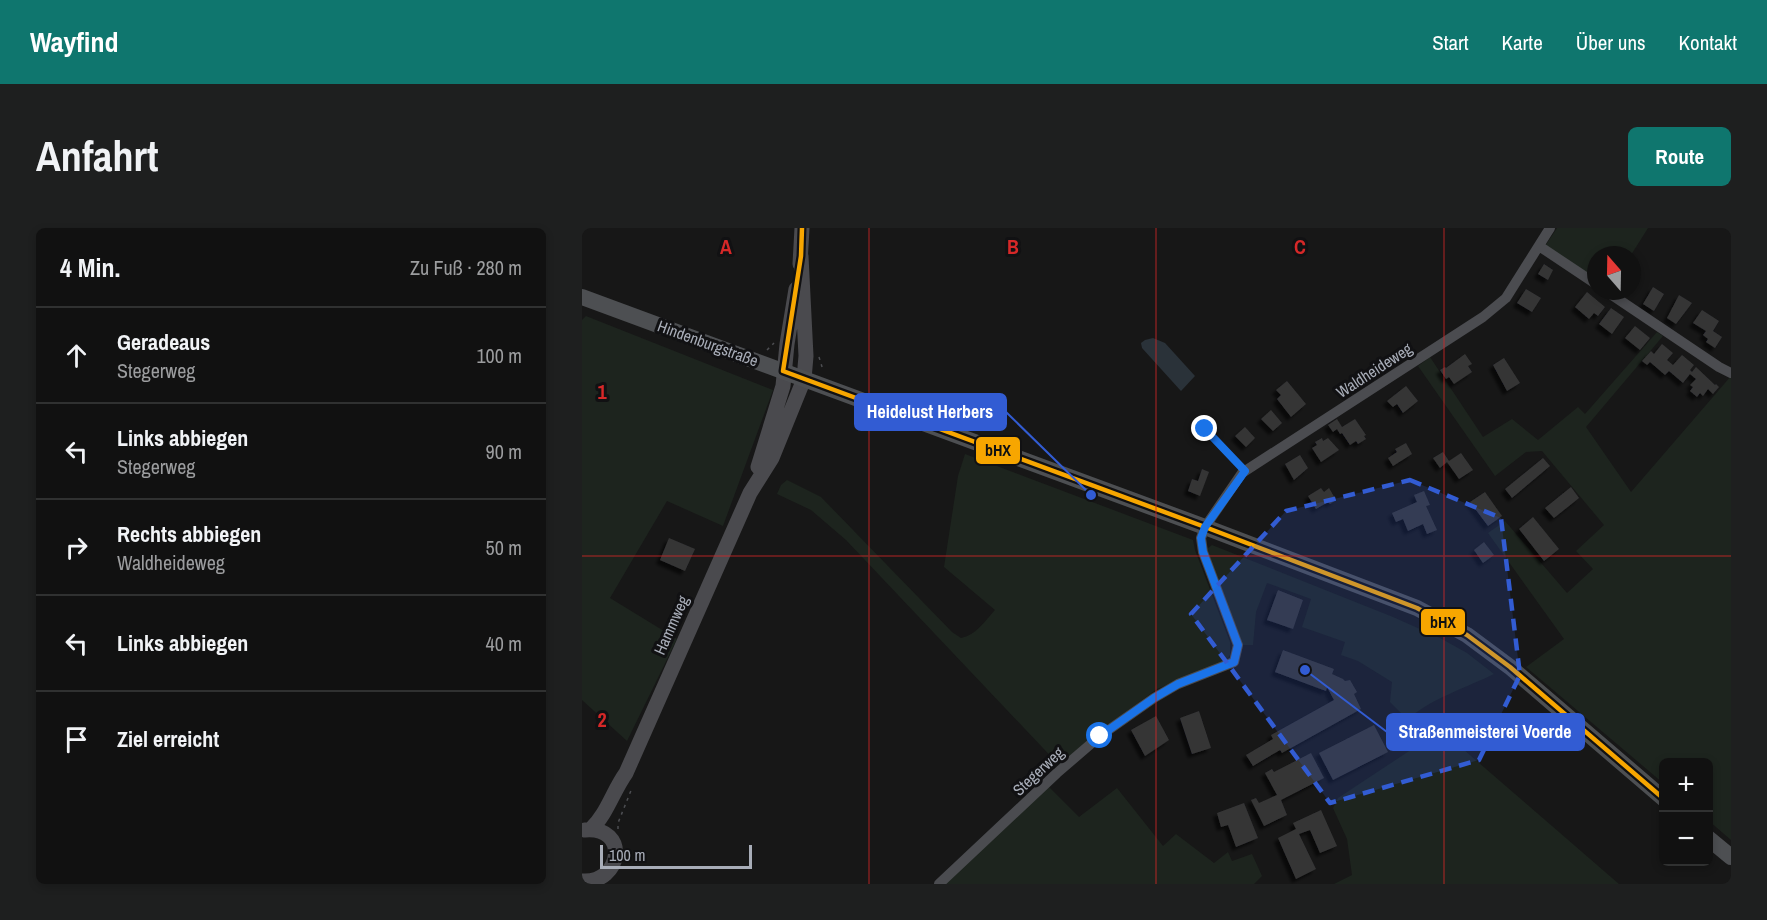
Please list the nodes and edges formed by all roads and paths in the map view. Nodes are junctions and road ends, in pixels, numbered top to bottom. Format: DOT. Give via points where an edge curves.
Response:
graph roads {
  1 [pos="802,228"];
  2 [pos="1550,228"];
  3 [pos="1539,246"];
  4 [pos="801,256"];
  5 [pos="1587,279"];
  6 [pos="582,297"];
  7 [pos="1619,300"];
  8 [pos="789,373"];
  9 [pos="1731,373"];
  10 [pos="1205,429"];
  11 [pos="1245,471"];
  12 [pos="751,492"];
  13 [pos="1205,527"];
  14 [pos="1659,795"];
  15 [pos="593,832"];
  16 [pos="1713,842"];
  17 [pos="1731,857"];
  18 [pos="585,882"];
  19 [pos="939,884"];
  1 -- 4 [label="main road, Hammweg"];
  2 -- 3 [label="street, Waldheideweg"];
  3 -- 5 [label="street"];
  3 -- 11 [label="street, Waldheideweg" via="1506,298 1483,317"];
  4 -- 8 [label="main road, Hammweg" via="787,344"];
  4 -- 8 [label="main road, Hammweg" via="806,356"];
  6 -- 8 [label="main road, Hindenburgstraße"];
  7 -- 9 [label="street"];
  8 -- 12 [label="main road, Hammweg"];
  8 -- 12 [label="main road, Hammweg" via="772,458"];
  8 -- 13 [label="main road, Hindenburgstraße"];
  10 -- 11 [label="lane"];
  11 -- 13 [label="street, Waldheideweg"];
  12 -- 15 [label="main road, Hammweg" via="626,773 624,787"];
  13 -- 14 [label="main road, Hindenburgstraße" via="1417,608 1467,635"];
  13 -- 19 [label="street, Stegerweg" via="1201,538 1203,552 1238,645 1234,662 1178,684 1100,736"];
  15 -- 18 [label="main road, Hammweg" via="615,847 615,862 602,879"];
  16 -- 17 [label="main road"];
}
